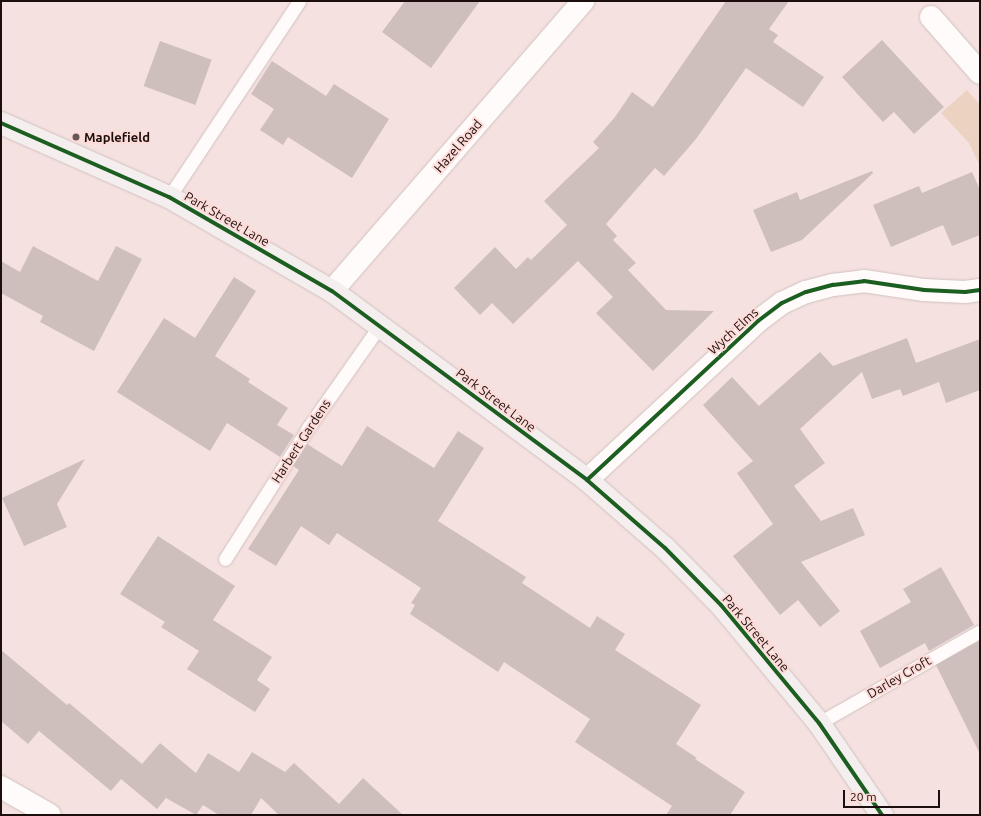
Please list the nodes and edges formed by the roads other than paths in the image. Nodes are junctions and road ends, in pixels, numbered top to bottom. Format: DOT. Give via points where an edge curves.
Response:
graph roads {
  1 [pos="299,1"];
  2 [pos="584,1"];
  3 [pos="931,17"];
  4 [pos="980,73"];
  5 [pos="1,123"];
  6 [pos="169,197"];
  7 [pos="332,290"];
  8 [pos="980,290"];
  9 [pos="380,325"];
  10 [pos="587,480"];
  11 [pos="225,559"];
  12 [pos="980,631"];
  13 [pos="818,723"];
  14 [pos="1,787"];
  15 [pos="50,815"];
  16 [pos="882,815"];
  1 -- 6 [label="lane"];
  2 -- 7 [label="street, Hazel Road"];
  3 -- 4 [label="street"];
  5 -- 6 [label="street, Park Street Lane"];
  6 -- 7 [label="street, Park Street Lane"];
  7 -- 9 [label="street, Park Street Lane"];
  8 -- 10 [label="street, Wych Elms" via="924,290 864,281 833,284 782,303 758,321"];
  9 -- 10 [label="street, Park Street Lane"];
  9 -- 11 [label="lane, Harbert Gardens" via="308,428"];
  10 -- 13 [label="street, Park Street Lane" via="665,548 721,605"];
  12 -- 13 [label="lane, Darley Croft"];
  13 -- 16 [label="street, Park Street Lane"];
  14 -- 15 [label="street"];
}
